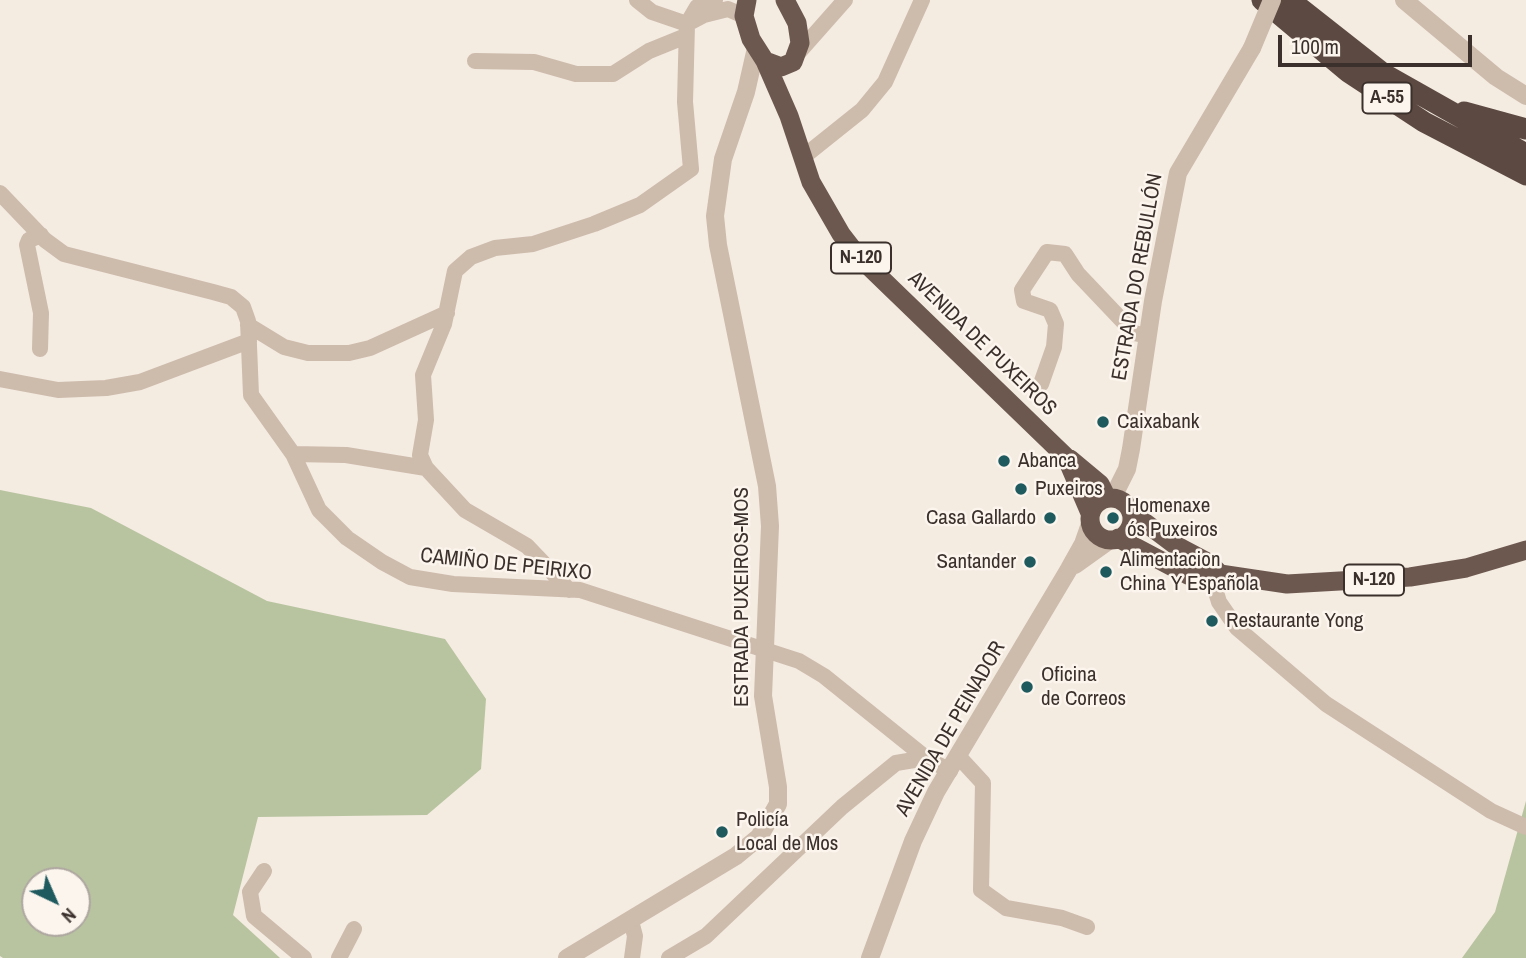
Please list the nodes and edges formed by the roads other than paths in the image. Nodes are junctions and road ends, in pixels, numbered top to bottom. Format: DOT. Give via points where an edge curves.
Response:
graph roads {
  1 [pos="637,0"];
  2 [pos="845,0"];
  3 [pos="922,0"];
  4 [pos="1262,0"];
  5 [pos="1272,0"];
  6 [pos="1290,0"];
  7 [pos="1404,0"];
  8 [pos="709,1"];
  9 [pos="790,7"];
  10 [pos="746,8"];
  11 [pos="825,22"];
  12 [pos="686,30"];
  13 [pos="777,60"];
  14 [pos="475,61"];
  15 [pos="747,89"];
  16 [pos="778,90"];
  17 [pos="1526,96"];
  18 [pos="1430,103"];
  19 [pos="789,116"];
  20 [pos="1526,129"];
  21 [pos="1526,155"];
  22 [pos="802,158"];
  23 [pos="1526,175"];
  24 [pos="0,193"];
  25 [pos="41,235"];
  26 [pos="447,313"];
  27 [pos="248,333"];
  28 [pos="1148,337"];
  29 [pos="40,349"];
  30 [pos="0,379"];
  31 [pos="1041,384"];
  32 [pos="293,454"];
  33 [pos="1066,457"];
  34 [pos="426,468"];
  35 [pos="1110,497"];
  36 [pos="1131,512"];
  37 [pos="1090,518"];
  38 [pos="1114,539"];
  39 [pos="1526,550"];
  40 [pos="1069,569"];
  41 [pos="1220,574"];
  42 [pos="569,590"];
  43 [pos="765,651"];
  44 [pos="926,758"];
  45 [pos="954,764"];
  46 [pos="1526,827"];
  47 [pos="264,872"];
  48 [pos="631,921"];
  49 [pos="1087,927"];
  50 [pos="354,929"];
  51 [pos="304,958"];
  52 [pos="339,958"];
  53 [pos="567,958"];
  54 [pos="632,958"];
  55 [pos="669,958"];
  56 [pos="870,958"];
  1 -- 12 [label="street"];
  2 -- 11 [label="street"];
  3 -- 22 [label="street" via="885,82 862,110"];
  4 -- 23 [label="highway, A-55" via="1348,72 1424,122"];
  5 -- 28 [label="street, ESTRADA DO REBULLÓN, bridge" via="1252,48 1178,173"];
  6 -- 18 [label="highway, A-55" via="1384,74"];
  7 -- 17 [label="street" via="1496,77"];
  8 -- 12 [label="street" via="692,11"];
  9 -- 11 [label="street" via="805,28"];
  9 -- 13 [label="highway"];
  10 -- 12 [label="street" via="704,15"];
  10 -- 13 [label="highway, AVENIDA DE PUXEIROS"];
  11 -- 13 [label="street"];
  12 -- 14 [label="street" via="613,74 576,74 534,62"];
  12 -- 26 [label="street" via="685,102 691,169 640,205 594,224 533,244 495,248 471,257 455,271"];
  13 -- 15 [label="street, ESTRADA PUXEIROS-MOS"];
  13 -- 15 [label="street"];
  13 -- 16 [label="highway, AVENIDA DE PUXEIROS"];
  13 -- 19 [label="highway, N-120"];
  15 -- 16 [label="street" via="761,83"];
  15 -- 43 [label="street, ESTRADA PUXEIROS-MOS" via="723,159 715,216 767,486"];
  16 -- 19 [label="highway, AVENIDA DE PUXEIROS"];
  18 -- 20 [label="highway"];
  18 -- 21 [label="highway, A-55"];
  19 -- 22 [label="highway, AVENIDA DE PUXEIROS / N-120"];
  22 -- 33 [label="highway, AVENIDA DE PUXEIROS / N-120" via="826,210 858,256"];
  24 -- 25 [label="street, CAMIÑO DE PEIRIXO"];
  25 -- 27 [label="street, CAMIÑO DE PEIRIXO" via="64,254 231,297 243,307"];
  25 -- 29 [label="street" via="27,245 41,313"];
  26 -- 27 [label="street" via="349,353 308,353"];
  26 -- 34 [label="street" via="423,375 426,420 420,455"];
  27 -- 30 [label="street" via="140,382 58,390"];
  27 -- 32 [label="street, CAMIÑO DE PEIRIXO" via="251,395"];
  28 -- 31 [label="street" via="1134,333 1065,254 1047,252 1022,289 1024,301 1050,310 1056,324 1054,347"];
  28 -- 35 [label="street, ESTRADA DO REBULLÓN" via="1127,468"];
  32 -- 34 [label="street" via="346,455"];
  32 -- 42 [label="street, CAMIÑO DE PEIRIXO" via="319,510 347,538 410,577"];
  33 -- 35 [label="highway, AVENIDA DE PUXEIROS / N-120"];
  33 -- 37 [label="highway, AVENIDA DE PUXEIROS / N-120"];
  34 -- 42 [label="street" via="465,510 527,546"];
  35 -- 36 [label="highway, N-120" via="1124,502"];
  35 -- 37 [label="highway" via="1094,505"];
  36 -- 38 [label="highway" via="1128,531"];
  36 -- 41 [label="highway, N-120"];
  37 -- 38 [label="highway, N-120" via="1096,534"];
  37 -- 40 [label="street, AVENIDA DE PEINADOR"];
  38 -- 40 [label="street, AVENIDA DE PEINADOR"];
  38 -- 41 [label="highway, N-120" via="1188,575"];
  39 -- 41 [label="highway, N-120" via="1466,568 1349,582 1287,584"];
  40 -- 45 [label="street, AVENIDA DE PEINADOR"];
  41 -- 46 [label="street" via="1219,602 1237,628 1326,704 1491,811"];
  42 -- 43 [label="street, CAMIÑO DE PEIRIXO"];
  43 -- 44 [label="street, CAMIÑO DE PEIRIXO" via="799,661 824,676"];
  43 -- 48 [label="street, ESTRADA PUXEIROS-MOS" via="765,726 778,804 759,837 736,856"];
  44 -- 45 [label="street, CAMIÑO DE PEIRIXO"];
  44 -- 55 [label="street" via="896,763 842,807 706,936"];
  45 -- 49 [label="street, CAMIÑO DE PEIRIXO" via="983,783 981,890 1006,908"];
  45 -- 56 [label="street, AVENIDA DE PEINADOR" via="913,841"];
  47 -- 51 [label="street" via="250,892 254,916"];
  48 -- 53 [label="street, ESTRADA PUXEIROS-MOS"];
  48 -- 54 [label="street" via="635,936"];
  50 -- 52 [label="street"];
}
